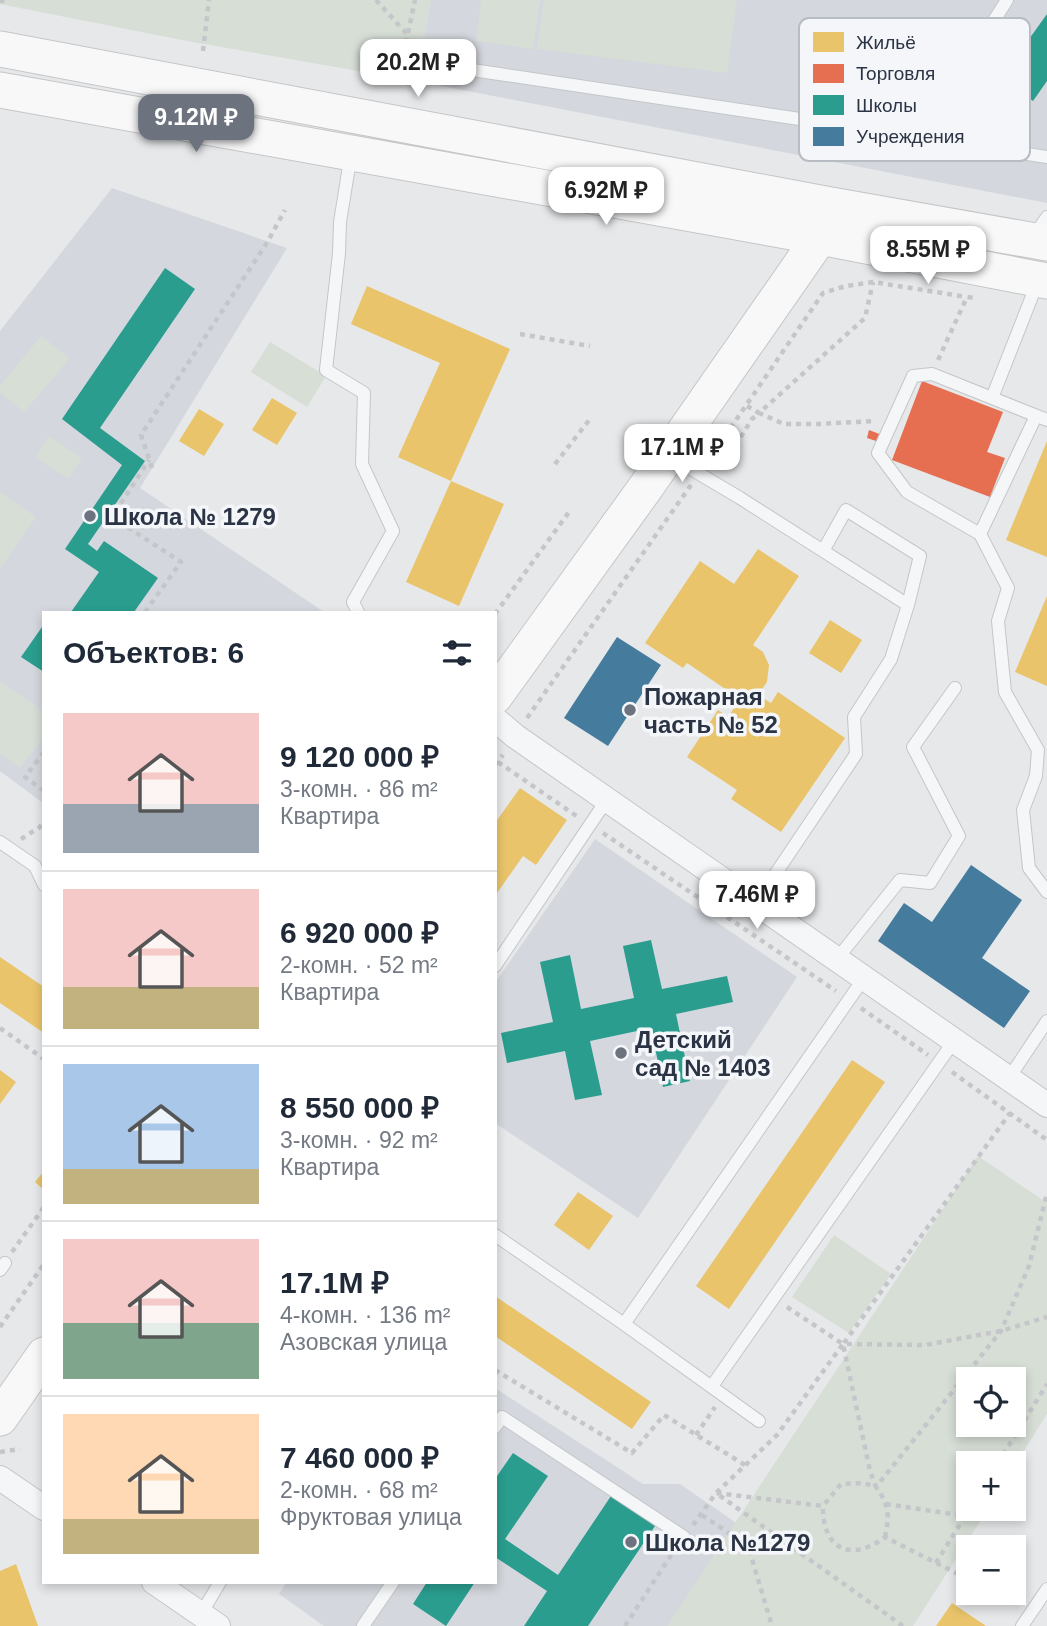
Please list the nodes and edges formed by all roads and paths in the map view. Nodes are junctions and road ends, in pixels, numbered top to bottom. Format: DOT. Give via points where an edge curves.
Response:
graph roads {
  1 [pos="209,0"];
  2 [pos="376,0"];
  3 [pos="415,0"];
  4 [pos="1007,0"];
  5 [pos="996,18"];
  6 [pos="407,34"];
  7 [pos="0,49"];
  8 [pos="203,51"];
  9 [pos="446,66"];
  10 [pos="402,88"];
  11 [pos="0,90"];
  12 [pos="799,119"];
  13 [pos="351,153"];
  14 [pos="831,205"];
  15 [pos="285,210"];
  16 [pos="1042,233"];
  17 [pos="820,237"];
  18 [pos="873,282"];
  19 [pos="1038,288"];
  20 [pos="520,334"];
  21 [pos="590,346"];
  22 [pos="932,374"];
  23 [pos="992,398"];
  24 [pos="747,406"];
  25 [pos="759,413"];
  26 [pos="1042,418"];
  27 [pos="590,419"];
  28 [pos="888,420"];
  29 [pos="730,454"];
  30 [pos="668,455"];
  31 [pos="149,460"];
  32 [pos="555,464"];
  33 [pos="152,468"];
  34 [pos="569,512"];
  35 [pos="980,534"];
  36 [pos="823,551"];
  37 [pos="908,605"];
  38 [pos="146,611"];
  39 [pos="358,611"];
  40 [pos="497,611"];
  41 [pos="955,688"];
  42 [pos="497,693"];
  43 [pos="497,721"];
  44 [pos="42,755"];
  45 [pos="498,762"];
  46 [pos="42,790"];
  47 [pos="608,798"];
  48 [pos="42,824"];
  49 [pos="590,825"];
  50 [pos="4,845"];
  51 [pos="42,881"];
  52 [pos="1047,892"];
  53 [pos="756,903"];
  54 [pos="837,959"];
  55 [pos="497,964"];
  56 [pos="864,978"];
  57 [pos="849,999"];
  58 [pos="1047,1021"];
  59 [pos="0,1028"];
  60 [pos="954,1041"];
  61 [pos="42,1058"];
  62 [pos="940,1063"];
  63 [pos="1009,1079"];
  64 [pos="1047,1105"];
  65 [pos="1010,1113"];
  66 [pos="1047,1140"];
  67 [pos="1047,1192"];
  68 [pos="42,1210"];
  69 [pos="497,1236"];
  70 [pos="2,1266"];
  71 [pos="42,1267"];
  72 [pos="774,1298"];
  73 [pos="1047,1317"];
  74 [pos="624,1324"];
  75 [pos="0,1327"];
  76 [pos="1001,1331"];
  77 [pos="843,1344"];
  78 [pos="42,1358"];
  79 [pos="497,1371"];
  80 [pos="1047,1384"];
  81 [pos="712,1386"];
  82 [pos="723,1395"];
  83 [pos="0,1418"];
  84 [pos="759,1421"];
  85 [pos="497,1424"];
  86 [pos="696,1435"];
  87 [pos="20,1449"];
  88 [pos="1005,1451"];
  89 [pos="0,1452"];
  90 [pos="745,1465"];
  91 [pos="0,1478"];
  92 [pos="876,1488"];
  93 [pos="716,1493"];
  94 [pos="886,1504"];
  95 [pos="823,1506"];
  96 [pos="42,1507"];
  97 [pos="702,1515"];
  98 [pos="956,1515"];
  99 [pos="962,1521"];
  100 [pos="684,1537"];
  101 [pos="885,1537"];
  102 [pos="936,1563"];
  103 [pos="956,1573"];
  104 [pos="158,1584"];
  105 [pos="219,1584"];
  106 [pos="392,1584"];
  107 [pos="1047,1589"];
  108 [pos="1018,1605"];
  109 [pos="1031,1612"];
  110 [pos="210,1620"];
  111 [pos="368,1624"];
  112 [pos="625,1626"];
  113 [pos="772,1626"];
  114 [pos="903,1626"];
  115 [pos="1022,1626"];
  1 -- 8 [label="path"];
  2 -- 6 [label="path"];
  3 -- 6 [label="path"];
  4 -- 5 [label="lane"];
  6 -- 10 [label="path"];
  7 -- 14 [label="main road"];
  9 -- 12 [label="lane"];
  11 -- 13 [label="main road"];
  13 -- 17 [label="main road"];
  13 -- 39 [label="lane" via="326,370 364,393 362,464 393,531 353,602"];
  14 -- 16 [label="main road"];
  14 -- 17 [label="main road"];
  15 -- 31 [label="path" via="141,435"];
  17 -- 19 [label="main road"];
  17 -- 30 [label="main road"];
  18 -- 25 [label="path" via="865,318"];
  19 -- 22 [label="path" via="967,297"];
  19 -- 23 [label="lane"];
  20 -- 21 [label="path"];
  22 -- 23 [label="lane"];
  22 -- 35 [label="lane" via="913,376 878,453 907,492"];
  23 -- 26 [label="lane"];
  24 -- 25 [label="path"];
  25 -- 28 [label="path" via="784,424"];
  25 -- 29 [label="path"];
  26 -- 35 [label="lane"];
  27 -- 32 [label="path"];
  30 -- 36 [label="lane"];
  30 -- 42 [label="main road"];
  31 -- 33 [label="path"];
  31 -- 38 [label="path" via="112,517 181,562"];
  34 -- 40 [label="path"];
  35 -- 52 [label="lane" via="1007,588 998,621 1005,692 1038,750 1036,776 1023,810 1029,867"];
  36 -- 37 [label="lane"];
  36 -- 37 [label="lane" via="846,510 920,556"];
  37 -- 53 [label="lane" via="891,659 854,717 856,754"];
  41 -- 54 [label="lane" via="913,747 960,836 930,883 900,880"];
  43 -- 47 [label="street"];
  44 -- 46 [label="path" via="25,778"];
  45 -- 49 [label="path"];
  47 -- 49 [label="lane"];
  47 -- 53 [label="street"];
  48 -- 50 [label="path"];
  49 -- 55 [label="lane"];
  49 -- 57 [label="path"];
  50 -- 51 [label="lane" via="35,866"];
  53 -- 54 [label="street"];
  54 -- 56 [label="street"];
  56 -- 57 [label="lane"];
  56 -- 60 [label="street"];
  57 -- 62 [label="path"];
  57 -- 74 [label="lane"];
  58 -- 63 [label="lane"];
  59 -- 61 [label="path"];
  60 -- 62 [label="lane"];
  60 -- 63 [label="street"];
  62 -- 65 [label="path"];
  62 -- 72 [label="lane"];
  63 -- 64 [label="street"];
  65 -- 66 [label="path"];
  65 -- 77 [label="path"];
  67 -- 76 [label="path" via="1029,1266"];
  68 -- 70 [label="path"];
  69 -- 74 [label="lane"];
  71 -- 75 [label="path"];
  72 -- 77 [label="path"];
  72 -- 81 [label="lane"];
  73 -- 76 [label="path"];
  74 -- 81 [label="lane"];
  76 -- 77 [label="path" via="925,1345"];
  76 -- 92 [label="path"];
  77 -- 90 [label="path" via="777,1436"];
  77 -- 92 [label="path"];
  78 -- 83 [label="main road"];
  79 -- 86 [label="path" via="632,1453 664,1415"];
  80 -- 88 [label="path"];
  81 -- 82 [label="lane"];
  82 -- 84 [label="lane"];
  82 -- 86 [label="path"];
  85 -- 100 [label="lane" via="502,1417"];
  86 -- 90 [label="path"];
  87 -- 89 [label="path"];
  90 -- 93 [label="path"];
  91 -- 96 [label="street"];
  92 -- 94 [label="path"];
  92 -- 95 [label="path" via="864,1483 841,1484"];
  93 -- 95 [label="path"];
  93 -- 97 [label="path"];
  93 -- 114 [label="path"];
  94 -- 98 [label="path"];
  94 -- 101 [label="path"];
  95 -- 101 [label="path" via="822,1521 828,1535 843,1549 864,1550"];
  97 -- 100 [label="path"];
  97 -- 113 [label="path" via="748,1546"];
  99 -- 102 [label="path"];
  100 -- 112 [label="path"];
  101 -- 102 [label="path"];
  102 -- 103 [label="path"];
  104 -- 110 [label="street"];
  105 -- 110 [label="lane"];
  106 -- 111 [label="lane"];
  107 -- 109 [label="lane"];
  108 -- 109 [label="path"];
  109 -- 115 [label="lane"];
}
